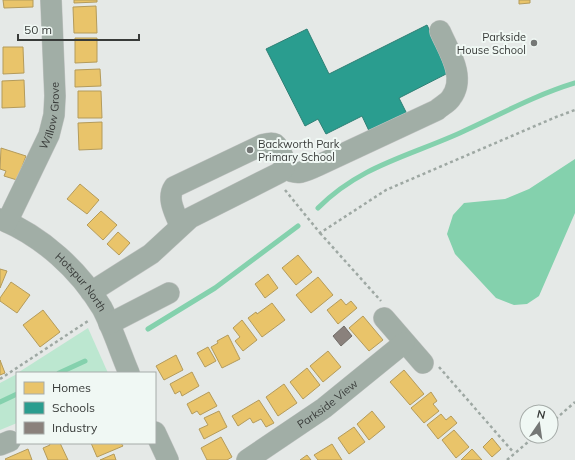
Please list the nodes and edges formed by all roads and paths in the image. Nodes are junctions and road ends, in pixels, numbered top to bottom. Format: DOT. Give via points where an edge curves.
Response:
graph roads {
  1 [pos="51,0"];
  2 [pos="440,31"];
  3 [pos="575,110"];
  4 [pos="289,171"];
  5 [pos="4,221"];
  6 [pos="180,226"];
  7 [pos="91,292"];
  8 [pos="169,294"];
  9 [pos="106,317"];
  10 [pos="384,318"];
  11 [pos="404,342"];
  12 [pos="423,363"];
  13 [pos="130,372"];
  14 [pos="0,379"];
  15 [pos="575,402"];
  16 [pos="559,416"];
  17 [pos="156,434"];
  18 [pos="526,444"];
  19 [pos="168,460"];
  20 [pos="247,460"];
  21 [pos="507,460"];
  1 -- 5 [label="street, Willow Grove" via="54,115 49,135"];
  2 -- 4 [label="street" via="457,69 457,85 451,98 437,110 317,166 301,172"];
  3 -- 4 [label="path" via="407,180 320,233 285,191"];
  4 -- 6 [label="street" via="279,173 190,218"];
  4 -- 6 [label="street" via="278,148 269,143 174,187 170,198"];
  5 -- 7 [label="street, Hotspur North" via="47,246"];
  6 -- 7 [label="street" via="151,254"];
  7 -- 9 [label="street, Hotspur North"];
  8 -- 9 [label="street"];
  9 -- 13 [label="street, Hotspur North"];
  9 -- 14 [label="path"];
  10 -- 11 [label="street"];
  11 -- 12 [label="street"];
  11 -- 20 [label="street, Parkside View" via="324,408"];
  15 -- 16 [label="path"];
  17 -- 19 [label="street"];
  18 -- 21 [label="path"];
}
